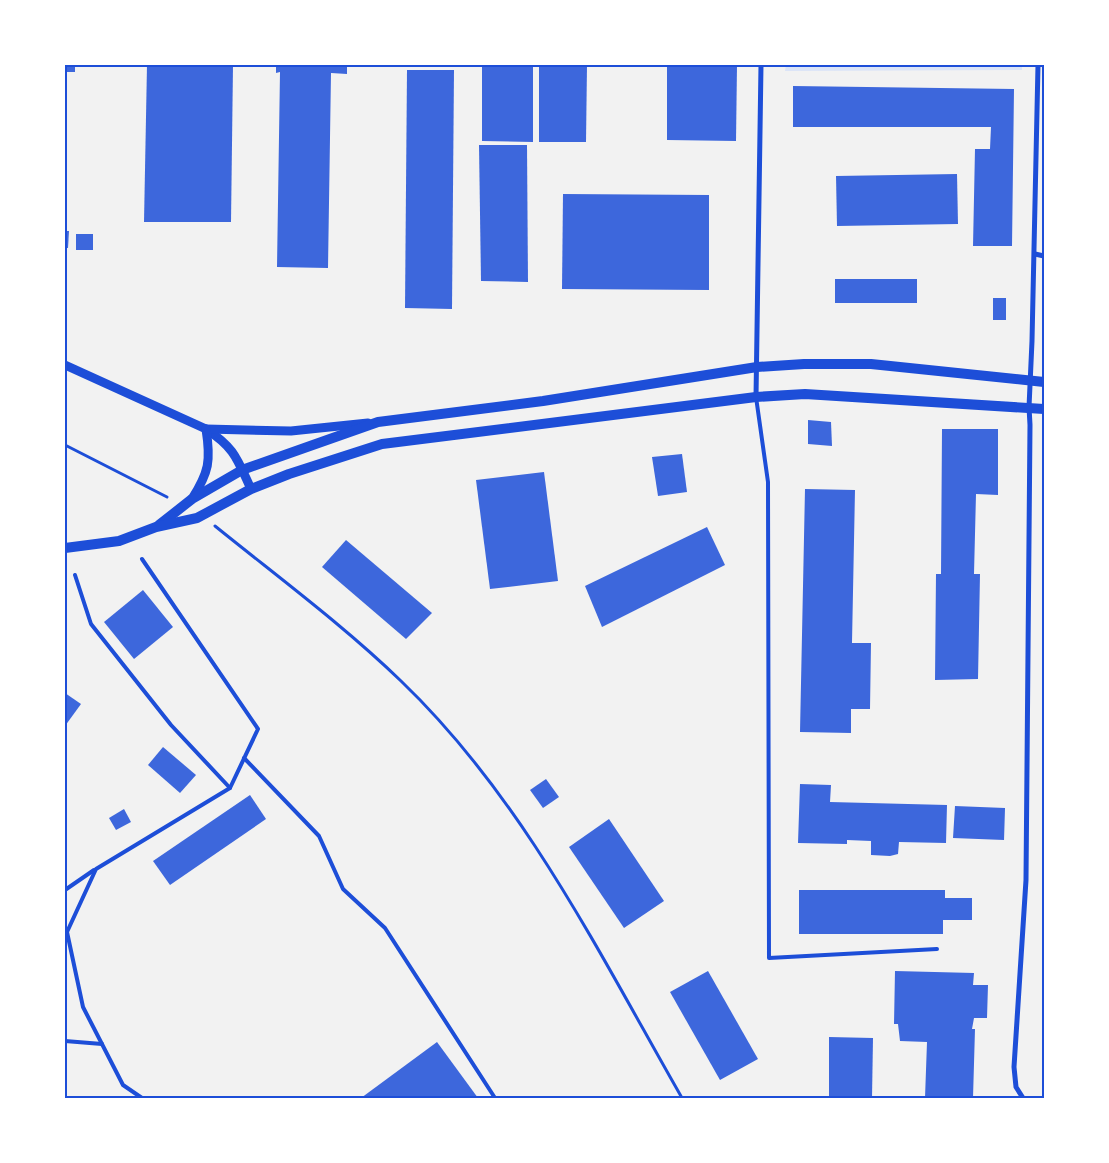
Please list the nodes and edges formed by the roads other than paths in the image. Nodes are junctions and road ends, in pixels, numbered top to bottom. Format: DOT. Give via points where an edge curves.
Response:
graph roads {
  1 [pos="761,65"];
  2 [pos="1038,65"];
  3 [pos="1035,254"];
  4 [pos="1044,256"];
  5 [pos="65,366"];
  6 [pos="757,367"];
  7 [pos="1030,380"];
  8 [pos="1044,382"];
  9 [pos="756,397"];
  10 [pos="1028,407"];
  11 [pos="1044,409"];
  12 [pos="378,422"];
  13 [pos="206,429"];
  14 [pos="242,470"];
  15 [pos="251,490"];
  16 [pos="188,502"];
  17 [pos="156,527"];
  18 [pos="65,548"];
  19 [pos="142,559"];
  20 [pos="75,575"];
  21 [pos="244,758"];
  22 [pos="230,788"];
  23 [pos="96,869"];
  24 [pos="65,890"];
  25 [pos="937,949"];
  26 [pos="65,1041"];
  27 [pos="102,1044"];
  28 [pos="142,1098"];
  29 [pos="495,1098"];
  30 [pos="1023,1098"];
  1 -- 6 [label="street"];
  2 -- 3 [label="street"];
  3 -- 4 [label="street"];
  3 -- 7 [label="street"];
  5 -- 13 [label="street"];
  6 -- 7 [label="main road" via="871,364"];
  6 -- 9 [label="street"];
  6 -- 12 [label="main road" via="543,401"];
  7 -- 8 [label="main road"];
  7 -- 10 [label="street"];
  9 -- 10 [label="main road" via="805,394"];
  9 -- 15 [label="main road" via="382,444 314,464"];
  9 -- 25 [label="lane" via="768,482 769,958"];
  10 -- 11 [label="main road"];
  10 -- 30 [label="street" via="1026,880 1014,1067 1016,1087"];
  12 -- 13 [label="street" via="292,430"];
  12 -- 14 [label="main road"];
  13 -- 14 [label="street" via="225,442"];
  13 -- 16 [label="street" via="209,464 205,479"];
  14 -- 15 [label="street"];
  14 -- 16 [label="main road"];
  15 -- 17 [label="main road" via="199,516"];
  16 -- 17 [label="main road"];
  17 -- 18 [label="main road" via="119,541"];
  19 -- 21 [label="lane" via="258,729"];
  20 -- 22 [label="lane" via="91,624 171,725"];
  21 -- 22 [label="lane"];
  21 -- 29 [label="lane" via="319,836 343,889 385,928"];
  22 -- 23 [label="lane"];
  23 -- 24 [label="lane"];
  23 -- 27 [label="lane" via="67,932 83,1007"];
  26 -- 27 [label="lane"];
  27 -- 28 [label="lane" via="123,1085"];
}
